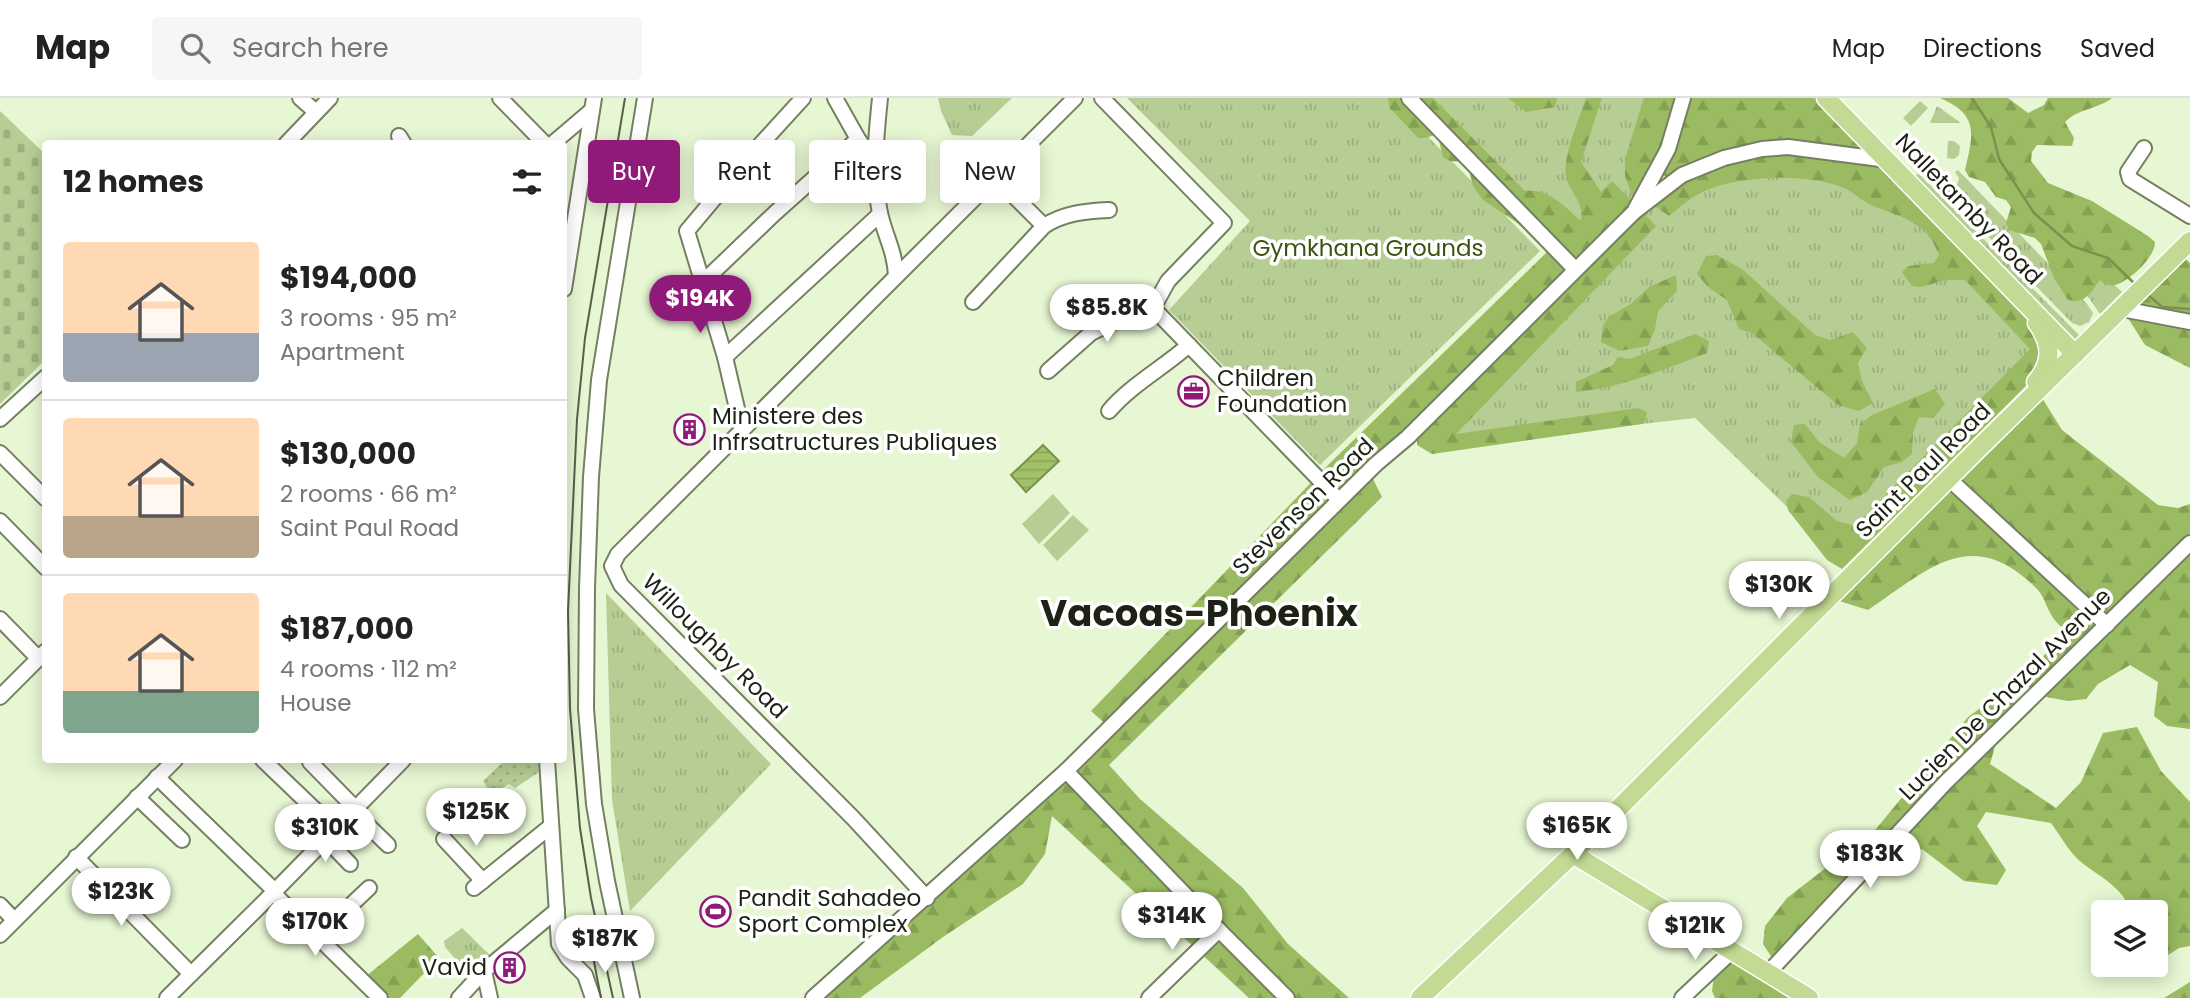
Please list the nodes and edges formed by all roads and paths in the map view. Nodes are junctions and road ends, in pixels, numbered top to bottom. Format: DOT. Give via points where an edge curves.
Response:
graph roads {
  1 [pos="300,98"];
  2 [pos="330,98"];
  3 [pos="500,98"];
  4 [pos="645,98"];
  5 [pos="803,98"];
  6 [pos="835,98"];
  7 [pos="880,98"];
  8 [pos="1075,98"];
  9 [pos="1102,98"];
  10 [pos="1409,98"];
  11 [pos="1684,98"];
  12 [pos="1826,98"];
  13 [pos="593,104"];
  14 [pos="316,111"];
  15 [pos="858,139"];
  16 [pos="290,140"];
  17 [pos="541,140"];
  18 [pos="556,140"];
  19 [pos="876,140"];
  20 [pos="1032,140"];
  21 [pos="2144,148"];
  22 [pos="1888,160"];
  23 [pos="879,203"];
  24 [pos="969,203"];
  25 [pos="1021,203"];
  26 [pos="1109,210"];
  27 [pos="1634,212"];
  28 [pos="880,214"];
  29 [pos="2190,216"];
  30 [pos="1044,226"];
  31 [pos="887,234"];
  32 [pos="2190,241"];
  33 [pos="915,256"];
  34 [pos="1985,261"];
  35 [pos="1576,269"];
  36 [pos="567,270"];
  37 [pos="896,276"];
  38 [pos="703,282"];
  39 [pos="973,302"];
  40 [pos="1156,302"];
  41 [pos="2122,309"];
  42 [pos="2190,322"];
  43 [pos="1189,345"];
  44 [pos="2075,354"];
  45 [pos="725,357"];
  46 [pos="1048,371"];
  47 [pos="42,381"];
  48 [pos="1109,411"];
  49 [pos="2011,416"];
  50 [pos="0,419"];
  51 [pos="742,430"];
  52 [pos="0,453"];
  53 [pos="1948,478"];
  54 [pos="42,495"];
  55 [pos="1339,500"];
  56 [pos="0,521"];
  57 [pos="2190,543"];
  58 [pos="42,564"];
  59 [pos="0,619"];
  60 [pos="2107,625"];
  61 [pos="42,654"];
  62 [pos="0,696"];
  63 [pos="172,763"];
  64 [pos="266,763"];
  65 [pos="311,763"];
  66 [pos="399,763"];
  67 [pos="547,763"];
  68 [pos="1066,771"];
  69 [pos="157,777"];
  70 [pos="137,797"];
  71 [pos="1627,800"];
  72 [pos="354,810"];
  73 [pos="551,826"];
  74 [pos="330,834"];
  75 [pos="444,839"];
  76 [pos="182,840"];
  77 [pos="388,845"];
  78 [pos="1573,854"];
  79 [pos="76,857"];
  80 [pos="350,864"];
  81 [pos="369,888"];
  82 [pos="274,892"];
  83 [pos="927,898"];
  84 [pos="0,905"];
  85 [pos="1656,905"];
  86 [pos="557,910"];
  87 [pos="14,920"];
  88 [pos="1219,930"];
  89 [pos="0,935"];
  90 [pos="317,936"];
  91 [pos="1731,952"];
  92 [pos="484,971"];
  93 [pos="1769,972"];
  94 [pos="191,974"];
  95 [pos="167,998"];
  96 [pos="380,998"];
  97 [pos="459,998"];
  98 [pos="490,998"];
  99 [pos="593,998"];
  100 [pos="632,998"];
  101 [pos="815,998"];
  102 [pos="1149,998"];
  103 [pos="1287,998"];
  104 [pos="1420,998"];
  105 [pos="1682,998"];
  106 [pos="1809,998"];
  1 -- 14 [label="street"];
  2 -- 14 [label="street"];
  3 -- 17 [label="street"];
  4 -- 100 [label="street" via="599,380 587,588 586,709 594,804"];
  5 -- 38 [label="street" via="687,231"];
  6 -- 15 [label="street"];
  7 -- 19 [label="street"];
  8 -- 20 [label="street, Willoughby Road"];
  9 -- 40 [label="street" via="1224,223 1168,281"];
  10 -- 35 [label="street"];
  11 -- 27 [label="street, Stevenson Road" via="1668,149"];
  12 -- 22 [label="main road, Nalletamby Road"];
  13 -- 18 [label="street"];
  13 -- 36 [label="street"];
  14 -- 16 [label="street"];
  15 -- 38 [label="street"];
  21 -- 29 [label="street" via="2128,172 2130,179"];
  22 -- 27 [label="street, Stevenson Road" via="1788,147 1762,149 1682,175"];
  22 -- 34 [label="main road, Nalletamby Road"];
  23 -- 28 [label="street"];
  24 -- 33 [label="street, Willoughby Road"];
  25 -- 30 [label="street"];
  26 -- 30 [label="street" via="1056,218"];
  27 -- 35 [label="street, Stevenson Road"];
  28 -- 31 [label="street"];
  28 -- 45 [label="street"];
  30 -- 39 [label="street"];
  31 -- 33 [label="street" via="898,250"];
  31 -- 37 [label="street" via="895,254"];
  32 -- 41 [label="main road, Saint Paul Road"];
  33 -- 37 [label="street, Willoughby Road"];
  34 -- 44 [label="main road, Nalletamby Road"];
  34 -- 49 [label="main road" via="2048,341 2045,372"];
  35 -- 55 [label="street, Stevenson Road"];
  37 -- 51 [label="street, Willoughby Road"];
  38 -- 45 [label="street"];
  40 -- 43 [label="street" via="1153,308"];
  40 -- 46 [label="street" via="1091,332"];
  41 -- 42 [label="street"];
  41 -- 44 [label="main road, Saint Paul Road"];
  43 -- 48 [label="street"];
  43 -- 55 [label="street"];
  44 -- 49 [label="main road, Saint Paul Road"];
  45 -- 51 [label="street"];
  47 -- 50 [label="street"];
  49 -- 53 [label="main road, Saint Paul Road"];
  51 -- 83 [label="street, Willoughby Road" via="618,554 612,566 614,574"];
  52 -- 54 [label="street"];
  53 -- 60 [label="street"];
  53 -- 71 [label="main road, Saint Paul Road"];
  55 -- 68 [label="street, Stevenson Road"];
  56 -- 58 [label="street"];
  57 -- 60 [label="street, Lucien De Chazal Avenue"];
  59 -- 61 [label="street"];
  60 -- 93 [label="street, Lucien De Chazal Avenue" via="1945,783"];
  61 -- 62 [label="street"];
  63 -- 69 [label="street"];
  64 -- 74 [label="street"];
  65 -- 72 [label="street"];
  66 -- 72 [label="street"];
  67 -- 73 [label="street"];
  68 -- 83 [label="street, Stevenson Road"];
  68 -- 88 [label="street"];
  69 -- 70 [label="street"];
  69 -- 82 [label="street"];
  70 -- 76 [label="street"];
  70 -- 79 [label="street"];
  71 -- 78 [label="main road, Saint Paul Road"];
  71 -- 85 [label="street" via="1593,839 1591,851 1646,890"];
  72 -- 74 [label="street"];
  72 -- 77 [label="street"];
  73 -- 75 [label="street" via="479,884"];
  73 -- 86 [label="street"];
  74 -- 80 [label="street"];
  74 -- 82 [label="street"];
  78 -- 85 [label="main road"];
  78 -- 104 [label="main road, Saint Paul Road"];
  79 -- 87 [label="street"];
  79 -- 94 [label="street"];
  81 -- 90 [label="street"];
  82 -- 90 [label="street"];
  82 -- 94 [label="street"];
  83 -- 101 [label="street, Stevenson Road"];
  84 -- 87 [label="street"];
  85 -- 91 [label="main road"];
  86 -- 92 [label="street"];
  86 -- 99 [label="street" via="559,944 585,975"];
  87 -- 89 [label="street"];
  88 -- 102 [label="street"];
  88 -- 103 [label="street"];
  90 -- 96 [label="street"];
  91 -- 93 [label="main road"];
  91 -- 105 [label="street"];
  92 -- 97 [label="street"];
  92 -- 98 [label="street"];
  93 -- 106 [label="main road"];
  94 -- 95 [label="street"];
}
